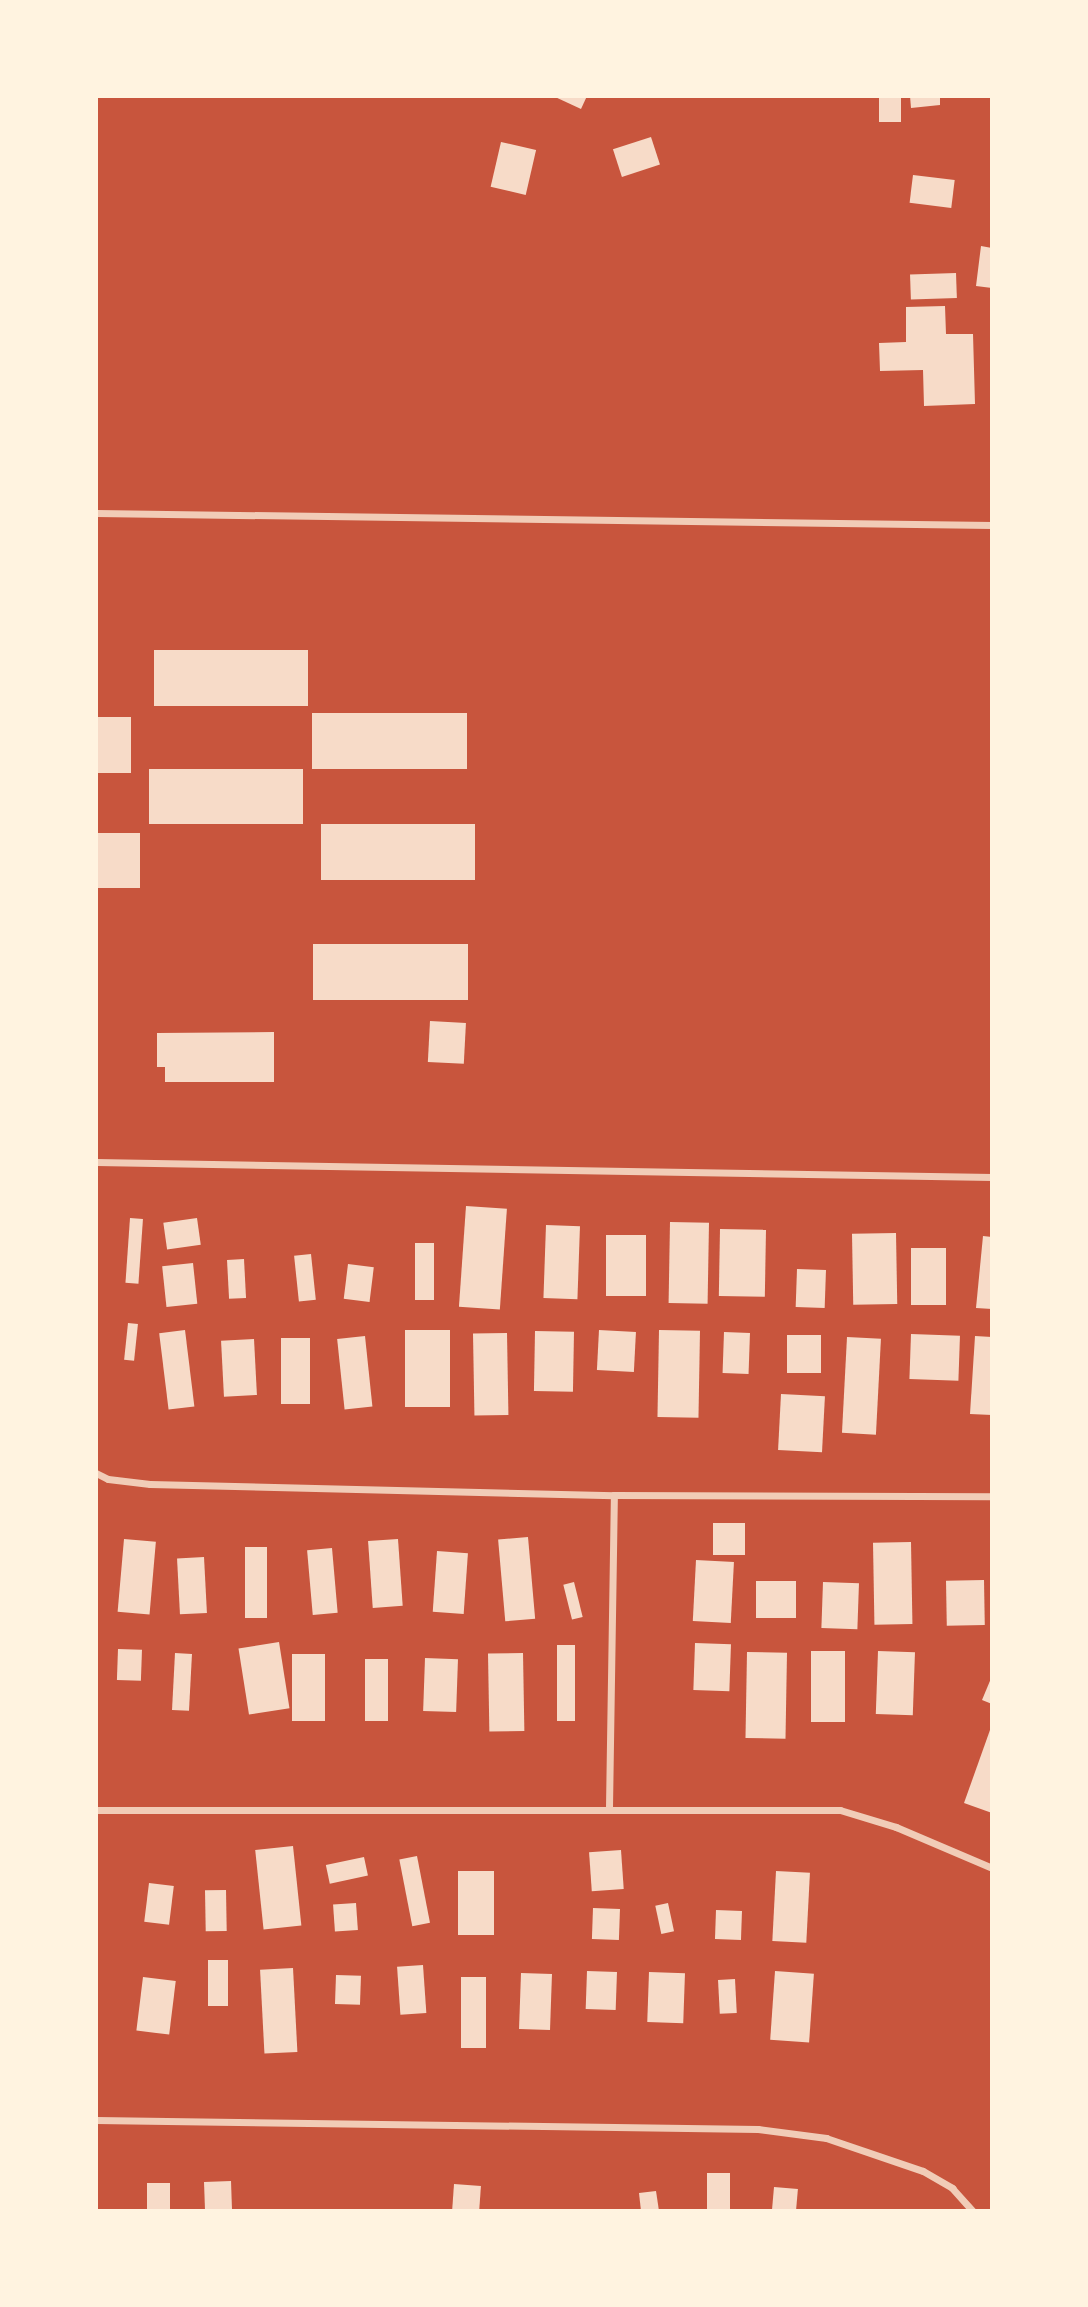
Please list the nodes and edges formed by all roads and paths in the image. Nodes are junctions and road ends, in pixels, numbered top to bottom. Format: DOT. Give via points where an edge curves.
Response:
graph roads {
  1 [pos="96,513"];
  2 [pos="992,525"];
  3 [pos="96,1162"];
  4 [pos="992,1177"];
  5 [pos="96,1473"];
  6 [pos="614,1495"];
  7 [pos="992,1496"];
  8 [pos="609,1807"];
  9 [pos="96,1810"];
  10 [pos="992,1867"];
  11 [pos="96,2120"];
  12 [pos="973,2211"];
  1 -- 2 [label="street"];
  3 -- 4 [label="street"];
  5 -- 6 [label="street" via="150,1484"];
  6 -- 7 [label="street"];
  6 -- 8 [label="street"];
  8 -- 9 [label="street"];
  8 -- 10 [label="street" via="839,1810 896,1826"];
  11 -- 12 [label="street" via="758,2129 826,2138 923,2171 960,2194"];
}
